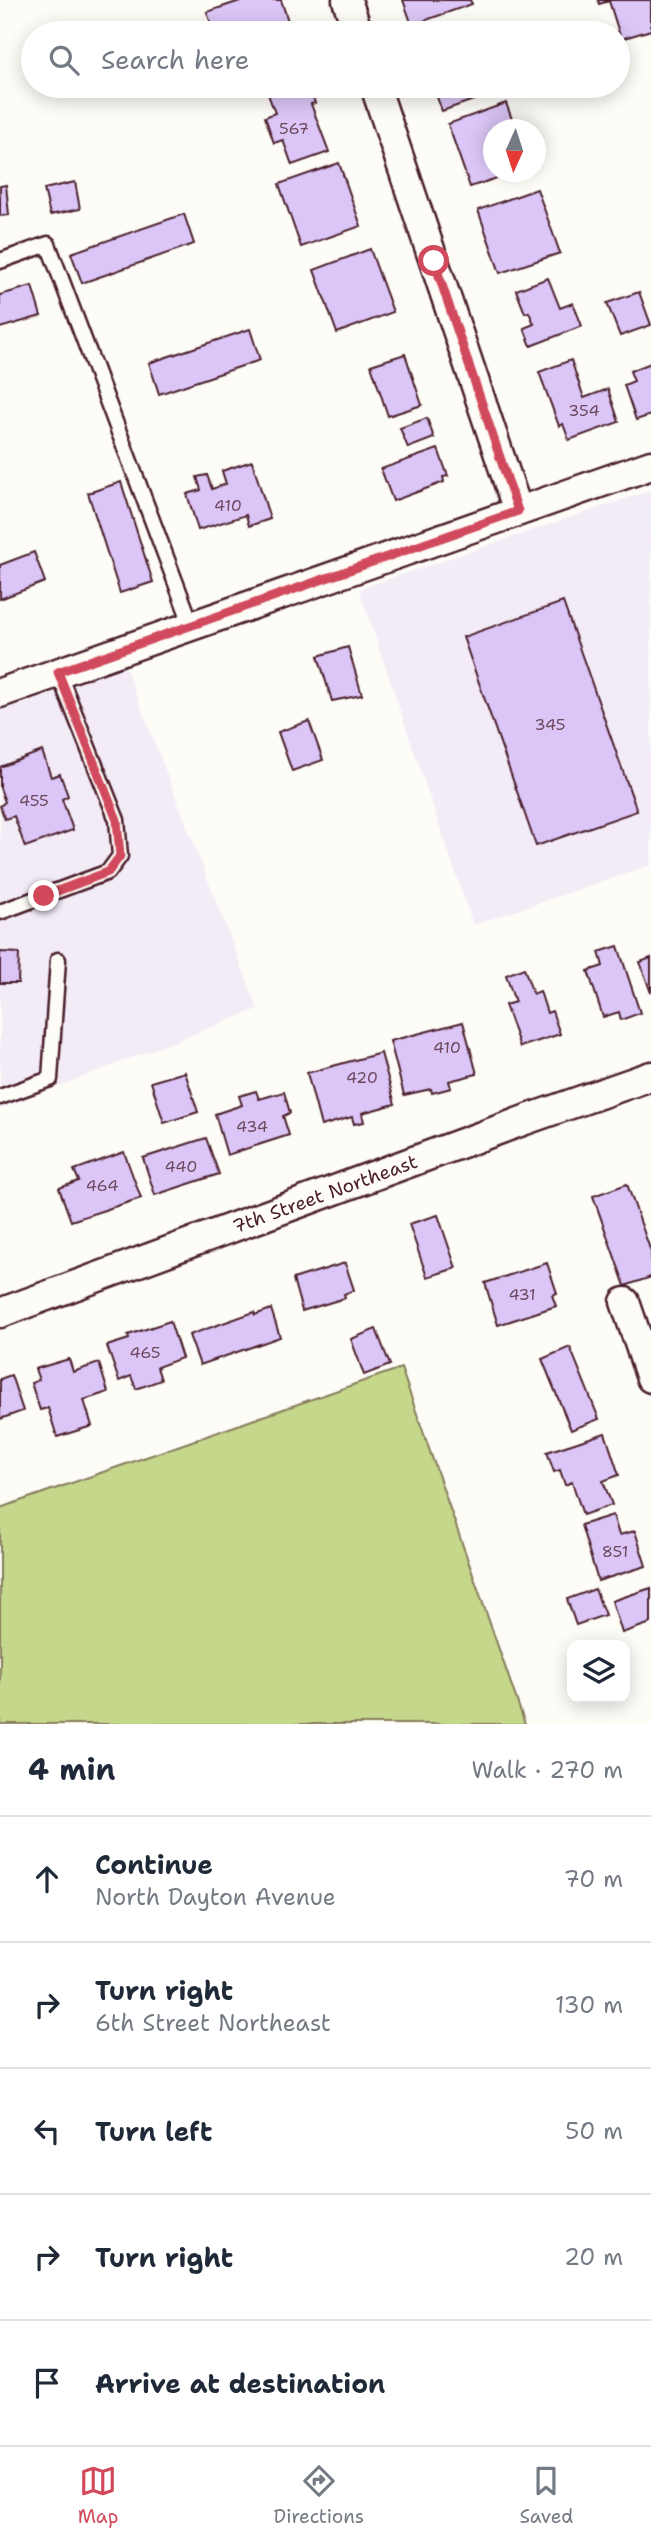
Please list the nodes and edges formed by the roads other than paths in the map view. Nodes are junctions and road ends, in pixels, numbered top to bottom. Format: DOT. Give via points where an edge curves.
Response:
graph roads {
  1 [pos="347,0"];
  2 [pos="354,21"];
  3 [pos="379,98"];
  4 [pos="0,261"];
  5 [pos="651,465"];
  6 [pos="518,511"];
  7 [pos="192,626"];
  8 [pos="58,672"];
  9 [pos="0,693"];
  10 [pos="0,911"];
  11 [pos="58,960"];
  12 [pos="651,1076"];
  13 [pos="0,1097"];
  14 [pos="625,1302"];
  15 [pos="0,1313"];
  16 [pos="651,1378"];
  1 -- 2 [label="street"];
  3 -- 6 [label="street"];
  4 -- 7 [label="lane" via="48,244"];
  5 -- 6 [label="street"];
  6 -- 7 [label="street"];
  7 -- 8 [label="street"];
  8 -- 9 [label="street"];
  8 -- 10 [label="lane" via="117,820 120,856 108,872"];
  11 -- 13 [label="lane" via="50,1079"];
  12 -- 15 [label="street, 7th Street Northeast"];
  14 -- 16 [label="street"];
}
